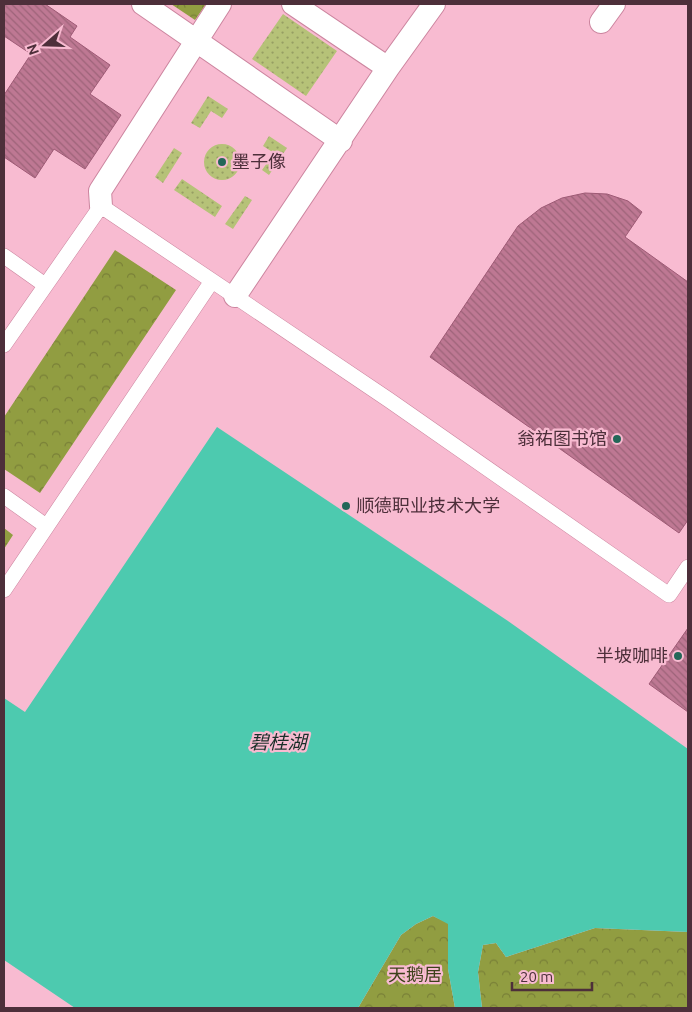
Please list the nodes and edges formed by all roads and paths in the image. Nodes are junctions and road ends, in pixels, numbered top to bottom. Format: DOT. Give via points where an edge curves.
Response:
graph roads {
  1 [pos="143,4"];
  2 [pos="220,4"];
  3 [pos="293,4"];
  4 [pos="434,4"];
  5 [pos="614,4"];
  6 [pos="601,22"];
  7 [pos="196,40"];
  8 [pos="388,68"];
  9 [pos="341,141"];
  10 [pos="100,206"];
  11 [pos="4,256"];
  12 [pos="212,281"];
  13 [pos="45,285"];
  14 [pos="235,296"];
  15 [pos="4,345"];
  16 [pos="4,496"];
  17 [pos="46,526"];
  18 [pos="688,567"];
  19 [pos="4,590"];
  1 -- 7 [label="street"];
  2 -- 7 [label="street"];
  3 -- 8 [label="street"];
  4 -- 8 [label="street"];
  5 -- 6 [label="street"];
  7 -- 9 [label="street"];
  7 -- 10 [label="street" via="100,191"];
  8 -- 9 [label="street"];
  9 -- 14 [label="street"];
  10 -- 12 [label="lane"];
  10 -- 13 [label="lane"];
  11 -- 13 [label="lane"];
  12 -- 14 [label="lane"];
  12 -- 17 [label="lane"];
  13 -- 15 [label="lane"];
  14 -- 18 [label="lane" via="669,595"];
  16 -- 17 [label="lane"];
  17 -- 19 [label="lane"];
}
